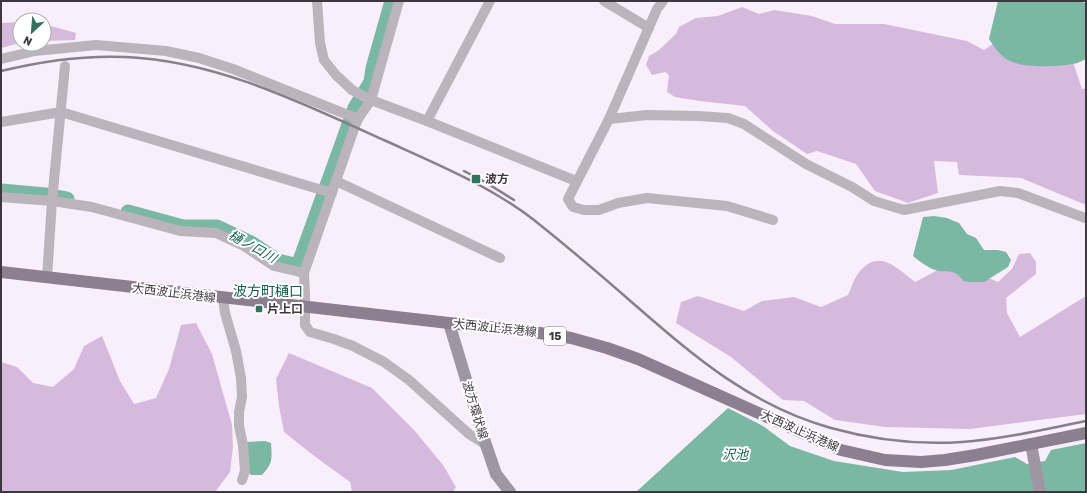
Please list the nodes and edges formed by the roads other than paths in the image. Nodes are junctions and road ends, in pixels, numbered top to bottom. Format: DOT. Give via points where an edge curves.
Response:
graph roads {
  1 [pos="317,1"];
  2 [pos="399,1"];
  3 [pos="490,1"];
  4 [pos="604,1"];
  5 [pos="662,1"];
  6 [pos="649,28"];
  7 [pos="1,59"];
  8 [pos="65,66"];
  9 [pos="371,100"];
  10 [pos="61,112"];
  11 [pos="358,119"];
  12 [pos="609,119"];
  13 [pos="427,121"];
  14 [pos="1,122"];
  15 [pos="336,181"];
  16 [pos="576,181"];
  17 [pos="332,193"];
  18 [pos="1,197"];
  19 [pos="52,201"];
  20 [pos="1085,218"];
  21 [pos="773,220"];
  22 [pos="500,258"];
  23 [pos="1,272"];
  24 [pos="304,273"];
  25 [pos="47,278"];
  26 [pos="223,298"];
  27 [pos="305,307"];
  28 [pos="449,324"];
  29 [pos="1086,433"];
  30 [pos="486,444"];
  31 [pos="1032,449"];
  32 [pos="242,480"];
  33 [pos="510,492"];
  34 [pos="1040,492"];
  1 -- 9 [label="street" via="324,60 352,90"];
  2 -- 9 [label="street"];
  3 -- 13 [label="street"];
  4 -- 6 [label="street"];
  5 -- 6 [label="street"];
  6 -- 12 [label="street"];
  7 -- 11 [label="street" via="35,51 96,45 166,51 233,69"];
  8 -- 10 [label="street"];
  9 -- 11 [label="street"];
  9 -- 13 [label="street"];
  10 -- 14 [label="street"];
  10 -- 17 [label="street"];
  10 -- 19 [label="street"];
  11 -- 15 [label="street"];
  12 -- 16 [label="street"];
  12 -- 20 [label="street" via="647,115 728,118 744,124 806,164 874,201 904,210 1000,191 1018,193"];
  13 -- 16 [label="street"];
  15 -- 17 [label="street"];
  15 -- 22 [label="street"];
  16 -- 21 [label="street" via="568,199 573,207 584,210 599,210 618,203 647,198 727,206"];
  17 -- 24 [label="street"];
  18 -- 19 [label="street"];
  19 -- 24 [label="street" via="92,207 180,231 216,233 244,246 274,266"];
  19 -- 25 [label="street"];
  23 -- 25 [label="main road, 大西波止浜港線 / 15"];
  24 -- 27 [label="street"];
  25 -- 26 [label="main road, 大西波止浜港線 / 15"];
  26 -- 27 [label="main road, 大西波止浜港線 / 15"];
  26 -- 32 [label="street" via="241,378 239,426 245,471"];
  27 -- 28 [label="main road, 大西波止浜港線 / 15"];
  27 -- 30 [label="street" via="305,326 310,332 353,346 384,362 421,390 469,434"];
  28 -- 30 [label="main road, 波方環状線"];
  28 -- 31 [label="main road, 大西波止浜港線 / 15" via="528,331 571,338 607,348 672,373 841,450 885,460 921,462"];
  29 -- 31 [label="main road, 大西波止浜港線 / 15"];
  30 -- 33 [label="main road, 波方環状線" via="496,474"];
  31 -- 34 [label="main road"];
}
